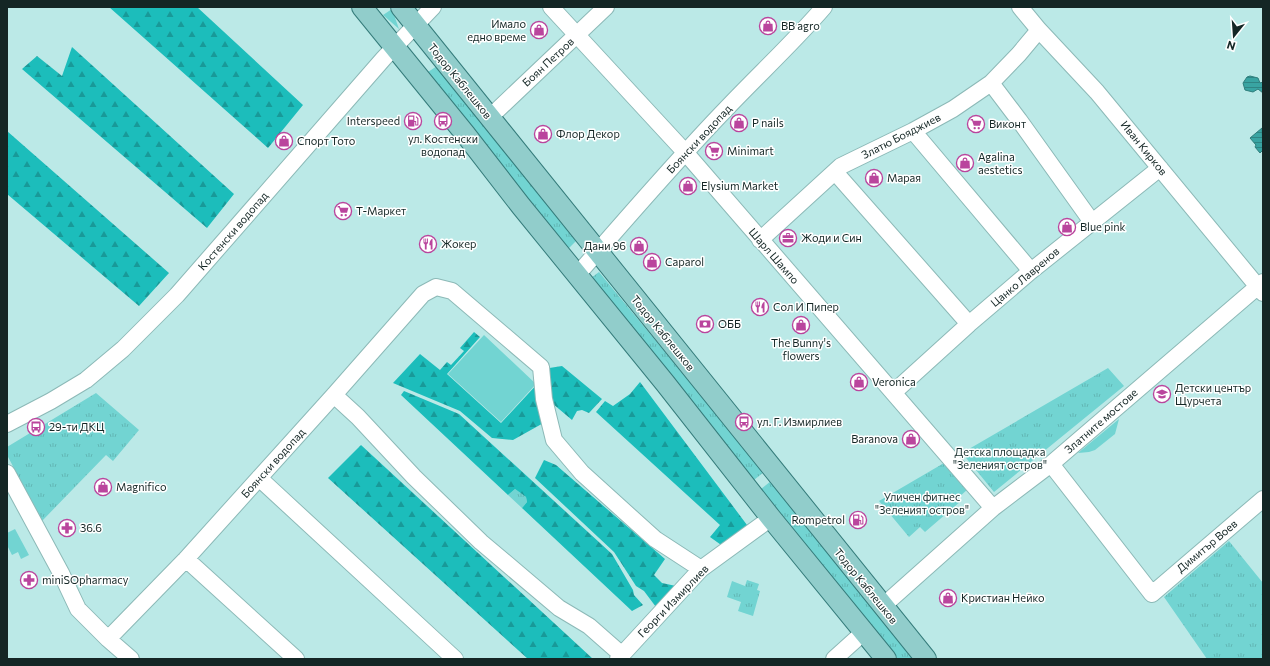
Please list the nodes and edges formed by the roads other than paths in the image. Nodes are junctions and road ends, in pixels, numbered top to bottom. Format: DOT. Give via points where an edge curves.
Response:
graph roads {
  1 [pos="362,7"];
  2 [pos="401,7"];
  3 [pos="433,7"];
  4 [pos="551,7"];
  5 [pos="606,7"];
  6 [pos="824,7"];
  7 [pos="1020,7"];
  8 [pos="416,26"];
  9 [pos="1040,30"];
  10 [pos="577,35"];
  11 [pos="395,47"];
  12 [pos="991,83"];
  13 [pos="489,118"];
  14 [pos="913,131"];
  15 [pos="685,152"];
  16 [pos="1160,168"];
  17 [pos="835,172"];
  18 [pos="1092,222"];
  19 [pos="760,240"];
  20 [pos="597,252"];
  21 [pos="1031,271"];
  22 [pos="578,274"];
  23 [pos="1261,287"];
  24 [pos="969,324"];
  25 [pos="894,392"];
  26 [pos="334,395"];
  27 [pos="7,424"];
  28 [pos="1052,464"];
  29 [pos="7,473"];
  30 [pos="259,478"];
  31 [pos="1263,499"];
  32 [pos="993,508"];
  33 [pos="771,518"];
  34 [pos="186,559"];
  35 [pos="701,569"];
  36 [pos="883,606"];
  37 [pos="864,632"];
  38 [pos="108,639"];
  39 [pos="620,657"];
  40 [pos="131,659"];
  41 [pos="296,659"];
  42 [pos="455,659"];
  43 [pos="834,659"];
  44 [pos="886,659"];
  45 [pos="926,659"];
  1 -- 11 [label="main road"];
  2 -- 8 [label="main road, Тодор Каблешков"];
  3 -- 8 [label="street, Костенски водопад"];
  4 -- 10 [label="street, Шарл Шампо"];
  5 -- 10 [label="street, Боян Петров"];
  6 -- 15 [label="street, Боянски водопад"];
  7 -- 9 [label="street, Иван Кирков"];
  8 -- 11 [label="street, Костенски водопад"];
  8 -- 13 [label="main road, Тодор Каблешков"];
  9 -- 12 [label="street, Златю Бояджиев"];
  9 -- 16 [label="street, Иван Кирков" via="1097,92"];
  10 -- 13 [label="street, Боян Петров"];
  10 -- 15 [label="street, Шарл Шампо"];
  11 -- 22 [label="main road" via="520,206"];
  11 -- 27 [label="street, Костенски водопад" via="177,295 123,350 86,380"];
  12 -- 14 [label="street, Златю Бояджиев" via="953,109"];
  12 -- 18 [label="street"];
  13 -- 20 [label="main road, Тодор Каблешков"];
  14 -- 17 [label="street, Златю Бояджиев" via="841,166"];
  14 -- 21 [label="street"];
  15 -- 19 [label="street, Шарл Шампо"];
  15 -- 20 [label="street, Боянски водопад"];
  16 -- 18 [label="street, Цанко Лавренов"];
  16 -- 23 [label="street, Иван Кирков"];
  17 -- 19 [label="street, Златю Бояджиев"];
  17 -- 24 [label="street"];
  18 -- 21 [label="street, Цанко Лавренов"];
  19 -- 25 [label="street, Шарл Шампо"];
  20 -- 22 [label="street, Боянски водопад"];
  20 -- 36 [label="main road, Тодор Каблешков"];
  21 -- 24 [label="street, Цанко Лавренов"];
  22 -- 33 [label="main road"];
  23 -- 28 [label="street, Златните мостове"];
  24 -- 25 [label="street, Цанко Лавренов"];
  25 -- 32 [label="street, Шарл Шампо"];
  26 -- 30 [label="street, Боянски водопад"];
  26 -- 35 [label="street, Боянски водопад" via="423,294 436,287 452,291 541,367 544,399 554,440 582,473 655,539"];
  26 -- 39 [label="street" via="358,416 414,477 481,542 559,608 589,626"];
  28 -- 31 [label="street, Димитър Воев" via="1152,594"];
  28 -- 32 [label="street, Златните мостове"];
  29 -- 38 [label="street" via="78,609"];
  30 -- 34 [label="street, Боянски водопад"];
  30 -- 42 [label="street"];
  32 -- 36 [label="street, Златните мостове"];
  33 -- 35 [label="street, Георги Измирлиев"];
  33 -- 37 [label="main road"];
  34 -- 38 [label="street, Боянски водопад"];
  34 -- 41 [label="street"];
  35 -- 39 [label="street, Георги Измирлиев"];
  36 -- 45 [label="main road, Тодор Каблешков"];
  37 -- 43 [label="street"];
  37 -- 44 [label="main road"];
  38 -- 40 [label="street"];
}
